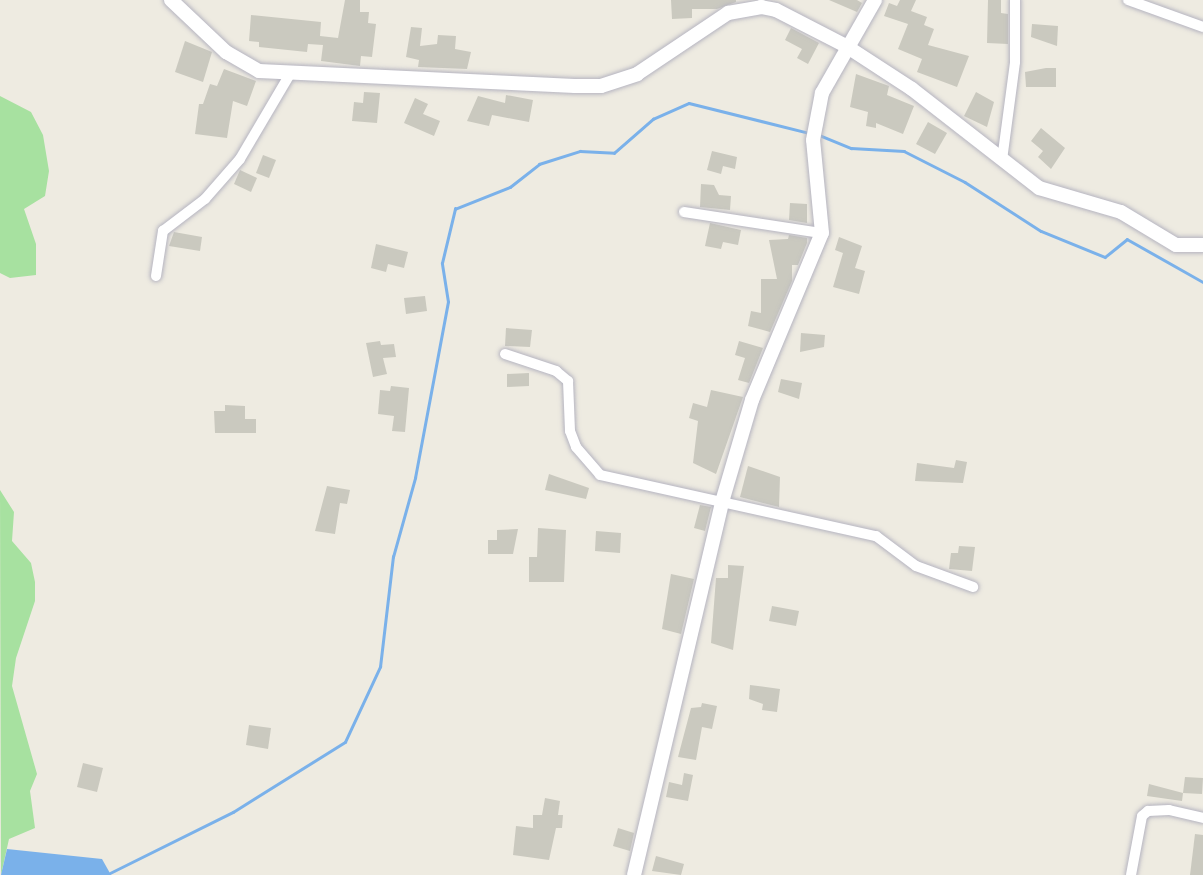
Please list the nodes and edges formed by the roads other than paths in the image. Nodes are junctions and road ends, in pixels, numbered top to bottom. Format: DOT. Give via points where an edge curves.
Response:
graph roads {
  1 [pos="171,0"];
  2 [pos="875,0"];
  3 [pos="1015,0"];
  4 [pos="1128,0"];
  5 [pos="1203,27"];
  6 [pos="846,46"];
  7 [pos="290,74"];
  8 [pos="1002,160"];
  9 [pos="684,212"];
  10 [pos="822,233"];
  11 [pos="1203,244"];
  12 [pos="156,276"];
  13 [pos="505,354"];
  14 [pos="722,502"];
  15 [pos="973,587"];
  16 [pos="1203,818"];
  17 [pos="634,875"];
  18 [pos="1131,875"];
  1 -- 7 [label="street" via="243,64 259,71"];
  2 -- 6 [label="street"];
  3 -- 8 [label="street" via="1015,62"];
  4 -- 5 [label="street"];
  6 -- 7 [label="street" via="795,18 761,7 728,13 636,74 601,86"];
  6 -- 8 [label="street" via="912,89"];
  6 -- 10 [label="street" via="828,78 814,133"];
  7 -- 12 [label="street" via="240,159 205,200 163,231"];
  8 -- 11 [label="street" via="1039,188 1121,212 1176,246"];
  9 -- 10 [label="street"];
  10 -- 14 [label="street" via="752,400"];
  13 -- 14 [label="street" via="556,372 568,381 573,439 600,475"];
  14 -- 15 [label="street" via="876,536 916,566"];
  14 -- 17 [label="street"];
  16 -- 18 [label="street" via="1168,810 1148,811 1140,823"];
}
